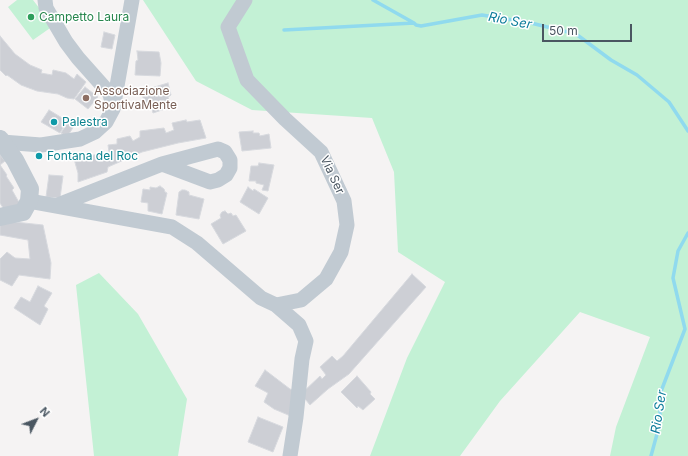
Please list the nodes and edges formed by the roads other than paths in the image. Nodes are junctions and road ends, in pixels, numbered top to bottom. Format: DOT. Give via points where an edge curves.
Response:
graph roads {
  1 [pos="45,0"];
  2 [pos="132,0"];
  3 [pos="245,0"];
  4 [pos="113,109"];
  5 [pos="1,141"];
  6 [pos="162,164"];
  7 [pos="29,201"];
  8 [pos="58,206"];
  9 [pos="0,217"];
  10 [pos="276,305"];
  11 [pos="290,456"];
  1 -- 4 [label="street" via="46,8 66,42 110,94"];
  2 -- 4 [label="street"];
  3 -- 10 [label="street, Via Ser" via="228,27 247,80 321,152 344,201 347,225 341,252 326,279 301,300"];
  4 -- 5 [label="street" via="106,122 80,140 40,146"];
  5 -- 7 [label="street" via="15,160 30,189"];
  6 -- 8 [label="street"];
  7 -- 8 [label="street"];
  7 -- 9 [label="street" via="23,212"];
  8 -- 10 [label="street" via="172,227 197,243 261,298"];
  10 -- 11 [label="street" via="299,325 306,342"];
}
